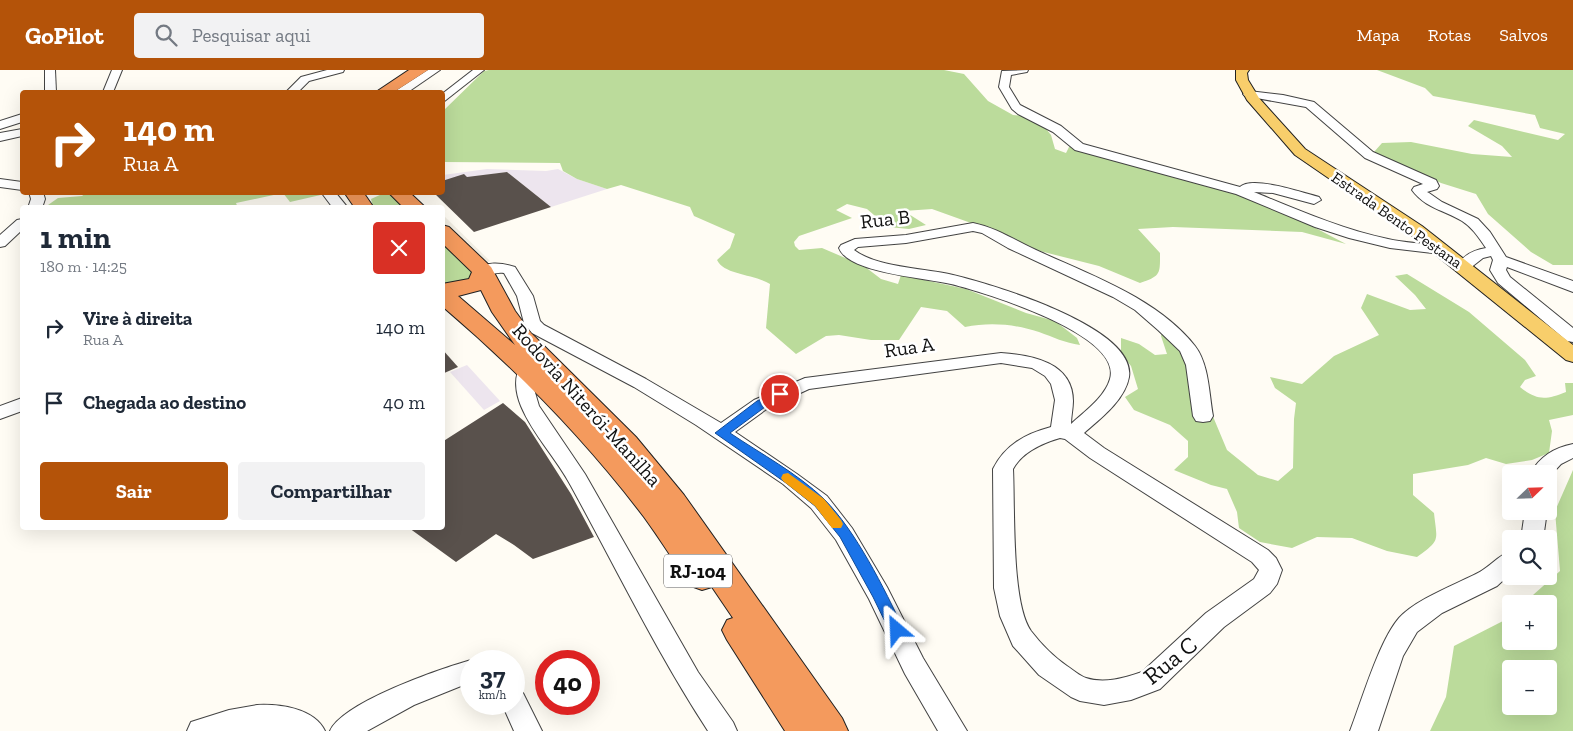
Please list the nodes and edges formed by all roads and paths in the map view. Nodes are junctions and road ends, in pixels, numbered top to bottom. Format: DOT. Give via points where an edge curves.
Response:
graph roads {
  1 [pos="50,70"];
  2 [pos="116,70"];
  3 [pos="339,70"];
  4 [pos="407,70"];
  5 [pos="421,70"];
  6 [pos="435,70"];
  7 [pos="479,70"];
  8 [pos="1023,70"];
  9 [pos="1243,70"];
  10 [pos="51,90"];
  11 [pos="109,90"];
  12 [pos="294,90"];
  13 [pos="378,90"];
  14 [pos="387,90"];
  15 [pos="404,90"];
  16 [pos="1249,94"];
  17 [pos="445,98"];
  18 [pos="20,119"];
  19 [pos="0,125"];
  20 [pos="20,132"];
  21 [pos="0,137"];
  22 [pos="0,183"];
  23 [pos="20,186"];
  24 [pos="1226,186"];
  25 [pos="330,195"];
  26 [pos="401,195"];
  27 [pos="1314,200"];
  28 [pos="338,205"];
  29 [pos="413,205"];
  30 [pos="20,225"];
  31 [pos="445,234"];
  32 [pos="0,243"];
  33 [pos="1442,250"];
  34 [pos="1497,256"];
  35 [pos="1464,266"];
  36 [pos="483,272"];
  37 [pos="1573,287"];
  38 [pos="445,292"];
  39 [pos="445,296"];
  40 [pos="504,312"];
  41 [pos="532,323"];
  42 [pos="1573,337"];
  43 [pos="1573,355"];
  44 [pos="527,370"];
  45 [pos="20,405"];
  46 [pos="0,413"];
  47 [pos="1203,416"];
  48 [pos="721,433"];
  49 [pos="1066,433"];
  50 [pos="1573,450"];
  51 [pos="1546,465"];
  52 [pos="1502,568"];
  53 [pos="460,675"];
  54 [pos="520,715"];
  55 [pos="201,731"];
  56 [pos="311,731"];
  57 [pos="344,731"];
  58 [pos="528,731"];
  59 [pos="723,731"];
  60 [pos="807,731"];
  61 [pos="830,731"];
  62 [pos="953,731"];
  63 [pos="1364,731"];
  1 -- 10 [label="street"];
  2 -- 11 [label="street"];
  3 -- 12 [label="street" via="305,79"];
  4 -- 13 [label="highway"];
  5 -- 14 [label="highway"];
  6 -- 15 [label="street"];
  7 -- 17 [label="street"];
  8 -- 24 [label="street" via="1006,73 1004,87 1009,97 1022,112 1057,129 1079,147"];
  9 -- 16 [label="main road, Estrada Bento Pestana" via="1242,80"];
  16 -- 33 [label="main road, Estrada Bento Pestana" via="1300,152"];
  16 -- 34 [label="street" via="1300,101 1316,107 1369,155 1430,183 1432,186 1419,190 1421,193 1434,203 1472,221 1482,230"];
  18 -- 19 [label="street"];
  20 -- 21 [label="street"];
  22 -- 23 [label="street"];
  24 -- 27 [label="street" via="1274,189"];
  24 -- 33 [label="street" via="1354,235 1390,244"];
  25 -- 28 [label="street"];
  26 -- 29 [label="highway"];
  30 -- 32 [label="street"];
  31 -- 36 [label="highway, Rodovia Niterói-Manilha / RJ-104"];
  33 -- 35 [label="main road, Estrada Bento Pestana"];
  34 -- 35 [label="street" via="1478,254"];
  34 -- 37 [label="street"];
  34 -- 42 [label="street" via="1498,270 1504,280"];
  35 -- 43 [label="main road, Estrada Bento Pestana"];
  36 -- 38 [label="highway" via="478,283"];
  36 -- 40 [label="highway, Rodovia Niterói-Manilha / RJ-104"];
  36 -- 41 [label="street" via="498,267 510,270 525,296"];
  39 -- 44 [label="highway, Rodovia Niterói-Manilha / RJ-104"];
  40 -- 41 [label="highway"];
  40 -- 61 [label="highway, Rodovia Niterói-Manilha / RJ-104" via="522,338 626,444 673,503"];
  41 -- 48 [label="street"];
  44 -- 59 [label="street" via="525,389 530,406 578,479 688,680"];
  44 -- 60 [label="highway, Rodovia Niterói-Manilha / RJ-104" via="578,419 648,501"];
  45 -- 46 [label="street"];
  47 -- 49 [label="street, Rua B" via="1195,365 1188,349 1164,326 1119,294 987,230 973,227 855,243 846,248 848,254 864,261 954,280 1008,297 1055,316 1101,342 1113,353 1120,369 1119,381 1112,394"];
  48 -- 49 [label="street, Rua A" via="761,404 805,384 1001,358 1024,360 1051,372 1060,383"];
  48 -- 62 [label="street" via="819,502 844,534 879,594 914,666"];
  49 -- 49 [label="street, Rua C" via="1046,434 1014,453 1003,469 1006,588 1012,616 1022,638 1048,667 1080,689 1104,693 1131,688 1151,681 1215,620 1262,586 1270,577 1271,570 1260,556"];
  50 -- 51 [label="street" via="1564,452"];
  52 -- 63 [label="street" via="1490,579 1434,606 1408,625 1392,653"];
  53 -- 57 [label="street" via="387,705"];
  54 -- 58 [label="street"];
  55 -- 56 [label="street" via="241,719 278,716"];
}
